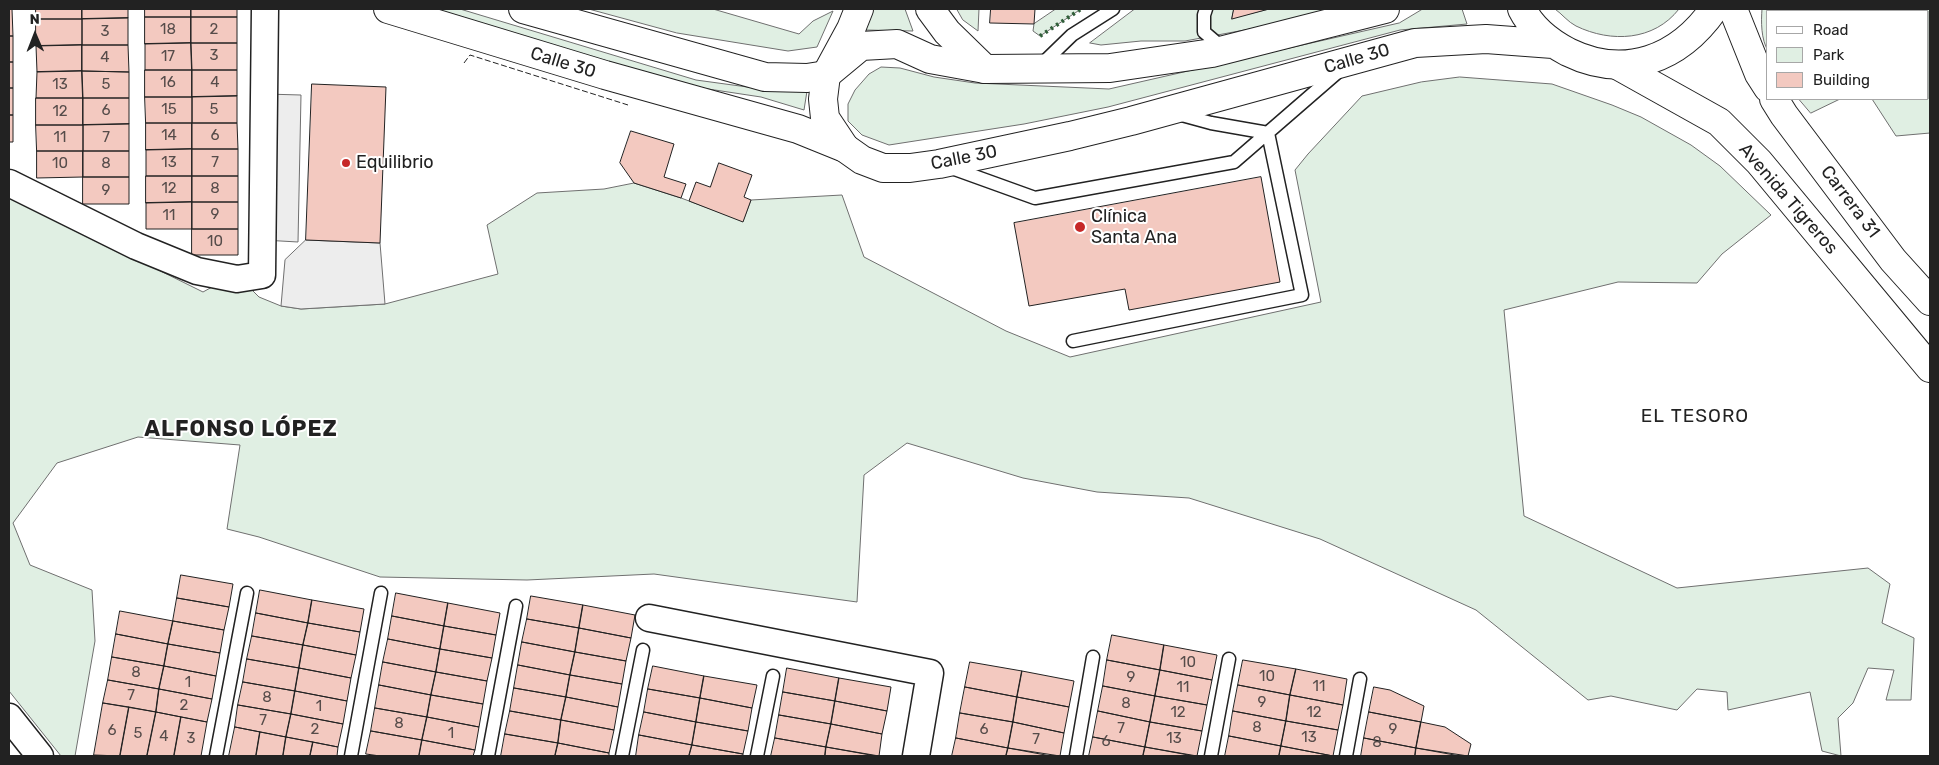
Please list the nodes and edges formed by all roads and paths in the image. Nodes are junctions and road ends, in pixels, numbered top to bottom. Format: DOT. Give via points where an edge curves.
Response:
graph roads {
  1 [pos="265,9"];
  2 [pos="388,9"];
  3 [pos="523,9"];
  4 [pos="859,9"];
  5 [pos="930,9"];
  6 [pos="1113,9"];
  7 [pos="1206,9"];
  8 [pos="1384,9"];
  9 [pos="1522,9"];
  10 [pos="1714,9"];
  11 [pos="1733,9"];
  12 [pos="1553,44"];
  13 [pos="1225,50"];
  14 [pos="1352,61"];
  15 [pos="1617,65"];
  16 [pos="985,69"];
  17 [pos="1036,70"];
  18 [pos="826,75"];
  19 [pos="1766,85"];
  20 [pos="1775,100"];
  21 [pos="1168,111"];
  22 [pos="1268,133"];
  23 [pos="845,148"];
  24 [pos="939,164"];
  25 [pos="9,183"];
  26 [pos="1930,301"];
  27 [pos="1073,341"];
  28 [pos="1930,368"];
  29 [pos="247,593"];
  30 [pos="381,593"];
  31 [pos="516,606"];
  32 [pos="649,618"];
  33 [pos="643,650"];
  34 [pos="1094,657"];
  35 [pos="1229,659"];
  36 [pos="773,676"];
  37 [pos="1360,679"];
  38 [pos="9,717"];
  39 [pos="40,756"];
  40 [pos="216,756"];
  41 [pos="351,756"];
  42 [pos="488,756"];
  43 [pos="622,756"];
  44 [pos="757,756"];
  45 [pos="916,756"];
  46 [pos="1076,756"];
  47 [pos="1210,756"];
  48 [pos="1346,756"];
  1 -- 25 [label="street" via="262,275 237,279 197,271 136,246"];
  2 -- 23 [label="main road, Calle 30" via="798,129"];
  3 -- 18 [label="main road" via="765,77"];
  4 -- 18 [label="main road"];
  5 -- 16 [label="main road" via="946,32"];
  6 -- 17 [label="lane" via="1072,35"];
  7 -- 13 [label="lane" via="1204,32"];
  8 -- 13 [label="main road"];
  9 -- 12 [label="main road" via="1538,31"];
  10 -- 15 [label="main road" via="1702,26 1664,55"];
  11 -- 19 [label="main road"];
  12 -- 14 [label="main road, Calle 30" via="1486,39 1416,43"];
  12 -- 15 [label="main road" via="1584,60"];
  13 -- 17 [label="main road" via="1110,68"];
  14 -- 21 [label="main road, Calle 30"];
  14 -- 22 [label="lane"];
  15 -- 28 [label="main road, Avenida Tigreros" via="1719,122 1759,162"];
  16 -- 17 [label="main road"];
  16 -- 18 [label="main road" via="930,58 897,44 861,46"];
  18 -- 23 [label="main road" via="825,118"];
  20 -- 26 [label="main road, Carrera 31" via="1893,260"];
  21 -- 22 [label="lane"];
  21 -- 24 [label="main road, Calle 30"];
  22 -- 24 [label="lane" via="1234,162 1035,198"];
  22 -- 27 [label="lane" via="1302,295"];
  23 -- 24 [label="main road, Calle 30" via="862,160 883,168"];
  29 -- 40 [label="lane"];
  30 -- 41 [label="lane"];
  31 -- 42 [label="lane"];
  32 -- 45 [label="street" via="930,672"];
  33 -- 43 [label="lane"];
  34 -- 46 [label="lane"];
  35 -- 47 [label="lane"];
  36 -- 44 [label="lane"];
  37 -- 48 [label="lane"];
  38 -- 39 [label="street"];
}
